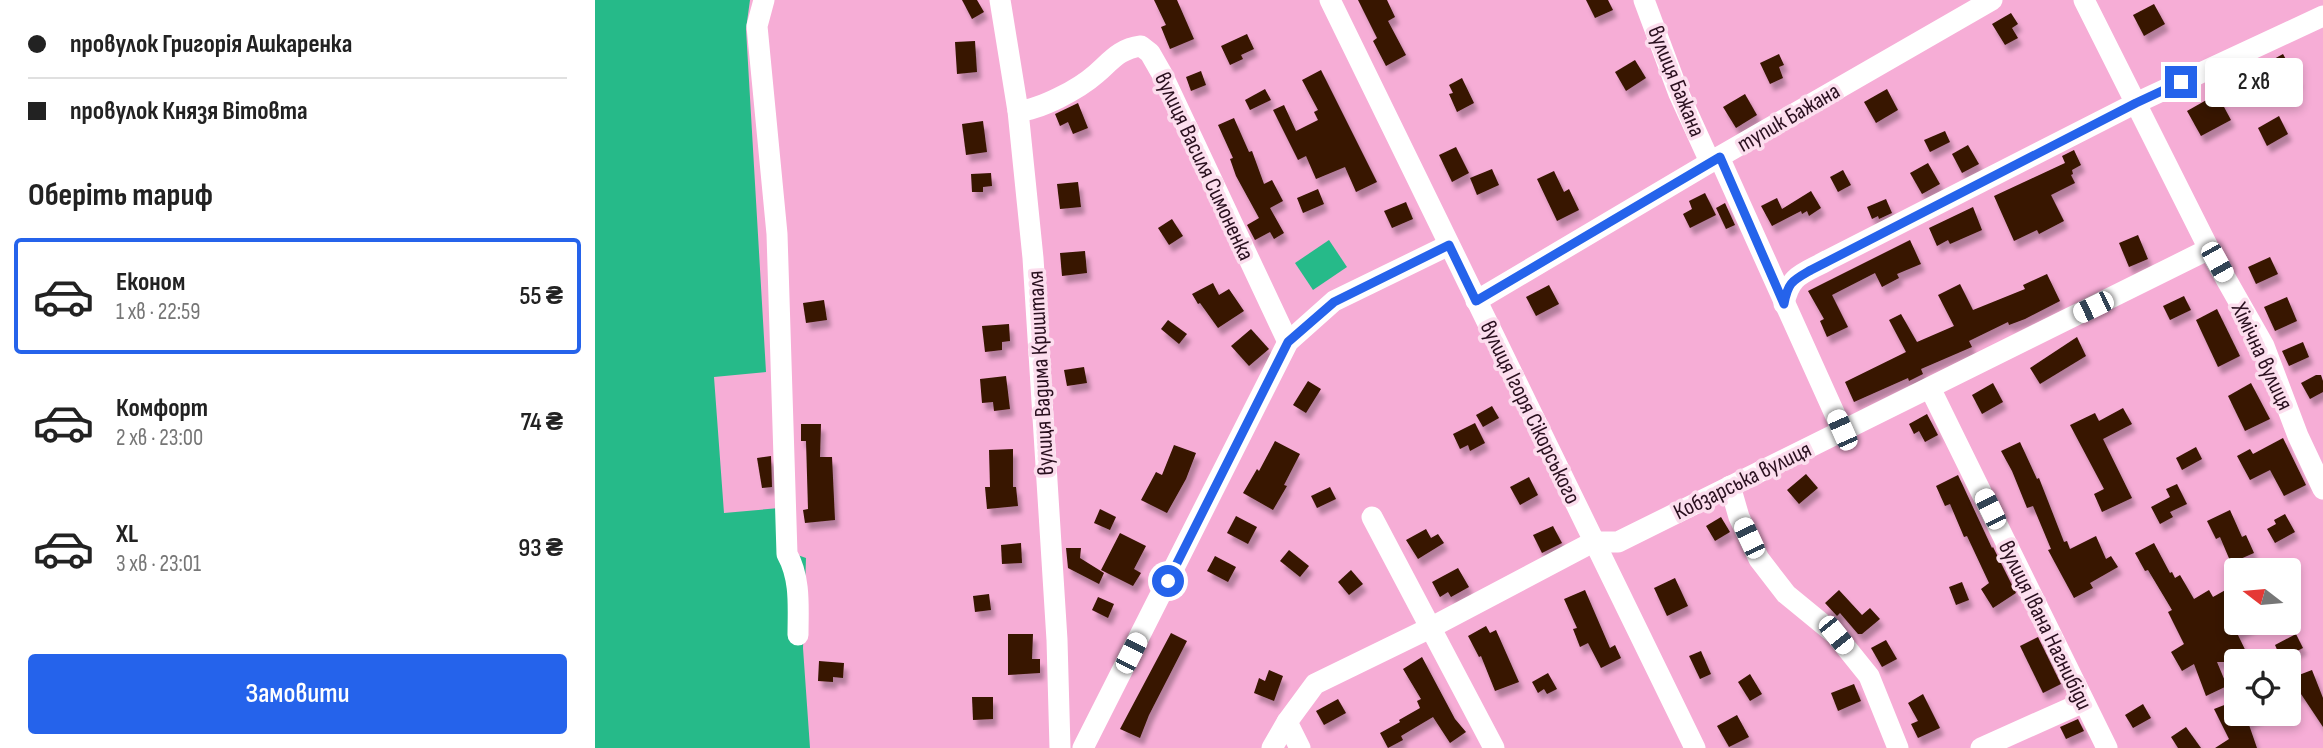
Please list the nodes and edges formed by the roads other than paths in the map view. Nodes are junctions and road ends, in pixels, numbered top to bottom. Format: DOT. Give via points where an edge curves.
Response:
graph roads {
  1 [pos="764,0"];
  2 [pos="1000,0"];
  3 [pos="1330,0"];
  4 [pos="1644,0"];
  5 [pos="1992,0"];
  6 [pos="2084,0"];
  7 [pos="2319,18"];
  8 [pos="2136,103"];
  9 [pos="1018,111"];
  10 [pos="1715,159"];
  11 [pos="1449,245"];
  12 [pos="2210,249"];
  13 [pos="1476,301"];
  14 [pos="1784,304"];
  15 [pos="1288,342"];
  16 [pos="1930,388"];
  17 [pos="1842,430"];
  18 [pos="1730,486"];
  19 [pos="2323,489"];
  20 [pos="1372,517"];
  21 [pos="1593,542"];
  22 [pos="1430,628"];
  23 [pos="798,635"];
  24 [pos="2084,702"];
  25 [pos="1287,722"];
  26 [pos="1060,748"];
  27 [pos="1083,748"];
  28 [pos="1272,748"];
  29 [pos="1300,748"];
  30 [pos="1494,748"];
  31 [pos="1695,748"];
  32 [pos="1898,748"];
  33 [pos="1981,748"];
  34 [pos="2107,748"];
  1 -- 23 [label="street" via="757,26 777,234 787,554 794,567"];
  2 -- 9 [label="street, вулиця Вадима Кришталя"];
  3 -- 11 [label="street, вулиця Ігоря Сікорського"];
  4 -- 10 [label="street, вулиця Бажана" via="1679,94"];
  5 -- 10 [label="street, тупик Бажана"];
  6 -- 8 [label="street, Хімічна вулиця"];
  7 -- 8 [label="street"];
  8 -- 12 [label="street, Хімічна вулиця"];
  8 -- 14 [label="street" via="1793,280"];
  9 -- 15 [label="street, вулиця Василя Симоненка" via="1028,111 1082,85 1127,48 1141,46 1150,53"];
  9 -- 26 [label="street, вулиця Вадима Кришталя" via="1033,258"];
  10 -- 13 [label="street, тупик Бажана"];
  10 -- 14 [label="street, вулиця Бажана"];
  11 -- 13 [label="street, вулиця Ігоря Сікорського"];
  11 -- 15 [label="street" via="1334,302"];
  12 -- 16 [label="street, Кобзарська вулиця"];
  12 -- 19 [label="street, Хімічна вулиця" via="2264,346"];
  13 -- 21 [label="street, вулиця Ігоря Сікорського"];
  14 -- 17 [label="street, вулиця Бажана"];
  15 -- 27 [label="street"];
  16 -- 17 [label="street, Кобзарська вулиця"];
  16 -- 24 [label="street, вулиця Івана Нагнибіди"];
  17 -- 18 [label="street, Кобзарська вулиця"];
  18 -- 21 [label="street, Кобзарська вулиця" via="1618,542"];
  18 -- 32 [label="street" via="1759,559 1786,594 1836,635 1869,676"];
  20 -- 22 [label="street"];
  21 -- 22 [label="street, Кобзарська вулиця"];
  21 -- 31 [label="street, вулиця Ігоря Сікорського"];
  22 -- 25 [label="street, Кобзарська вулиця" via="1315,684"];
  22 -- 30 [label="street"];
  24 -- 33 [label="street"];
  24 -- 34 [label="street, вулиця Івана Нагнибіди"];
  25 -- 28 [label="street, Кобзарська вулиця"];
  25 -- 29 [label="street"];
}
